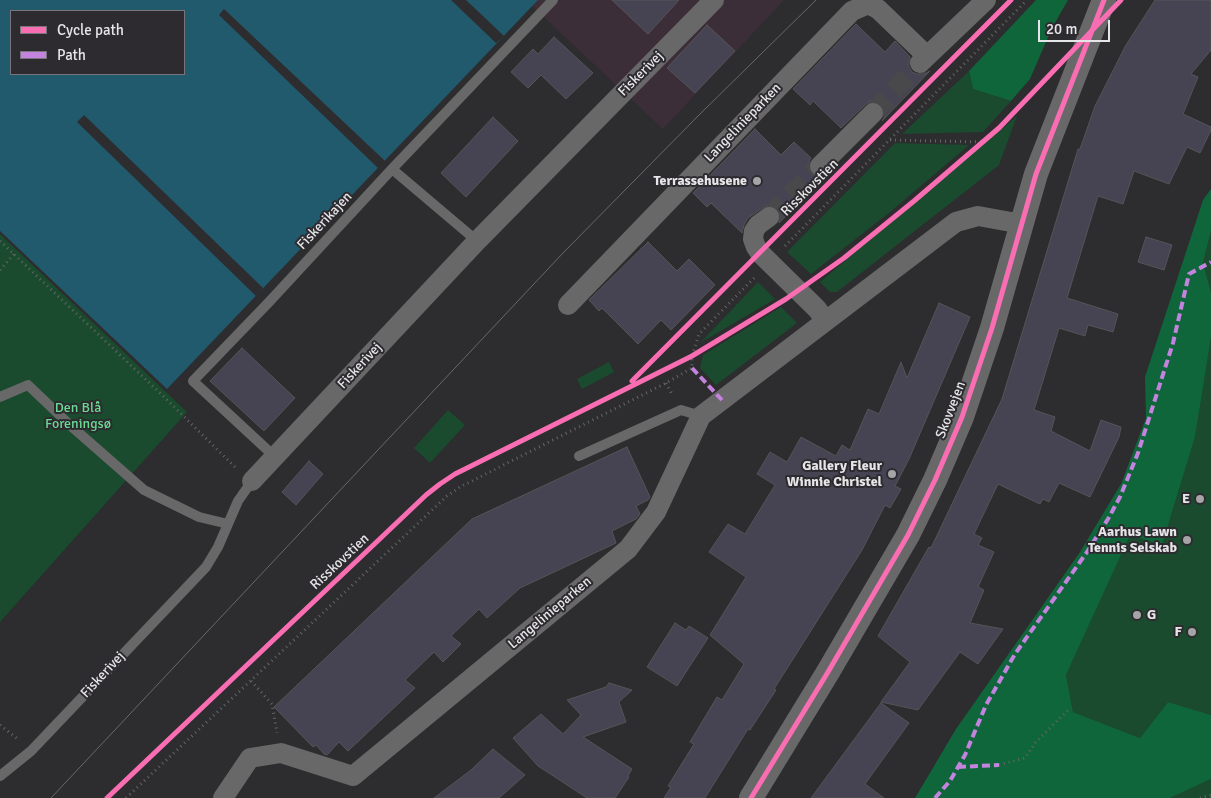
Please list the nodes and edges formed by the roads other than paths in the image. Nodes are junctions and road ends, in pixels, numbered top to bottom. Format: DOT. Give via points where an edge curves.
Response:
graph roads {
  1 [pos="553,0"];
  2 [pos="714,0"];
  3 [pos="986,0"];
  4 [pos="1104,0"];
  5 [pos="1123,0"];
  6 [pos="1079,66"];
  7 [pos="873,113"];
  8 [pos="820,166"];
  9 [pos="392,169"];
  10 [pos="769,217"];
  11 [pos="1022,224"];
  12 [pos="477,241"];
  13 [pos="568,305"];
  14 [pos="826,321"];
  15 [pos="0,397"];
  16 [pos="701,416"];
  17 [pos="274,456"];
  18 [pos="579,456"];
  19 [pos="251,482"];
  20 [pos="228,524"];
  21 [pos="0,776"];
  22 [pos="223,798"];
  23 [pos="751,798"];
  1 -- 9 [label="lane, Fiskerikajen"];
  2 -- 12 [label="street, Fiskerivej"];
  3 -- 13 [label="street, Langelinieparken" via="923,59 878,9 868,4 852,10"];
  4 -- 6 [label="street, Skovvejen"];
  5 -- 6 [label="street, Skovvejen"];
  6 -- 11 [label="street, Skovvejen" via="1036,174"];
  7 -- 8 [label="street"];
  9 -- 12 [label="lane"];
  9 -- 17 [label="lane, Fiskerikajen" via="193,381"];
  10 -- 14 [label="street" via="754,231 756,247"];
  11 -- 14 [label="street, Langelinieparken" via="978,216 956,222"];
  11 -- 23 [label="street, Skovvejen" via="962,417 935,480 908,535"];
  12 -- 17 [label="street, Fiskerivej"];
  14 -- 16 [label="street, Langelinieparken"];
  15 -- 20 [label="lane" via="28,385 144,490 199,517"];
  16 -- 18 [label="lane" via="681,410"];
  16 -- 22 [label="street, Langelinieparken" via="656,512 628,549 353,776 281,753 250,758"];
  17 -- 19 [label="street, Fiskerivej"];
  19 -- 20 [label="lane, Fiskerivej"];
  20 -- 21 [label="lane, Fiskerivej" via="206,567 31,751"];
}
